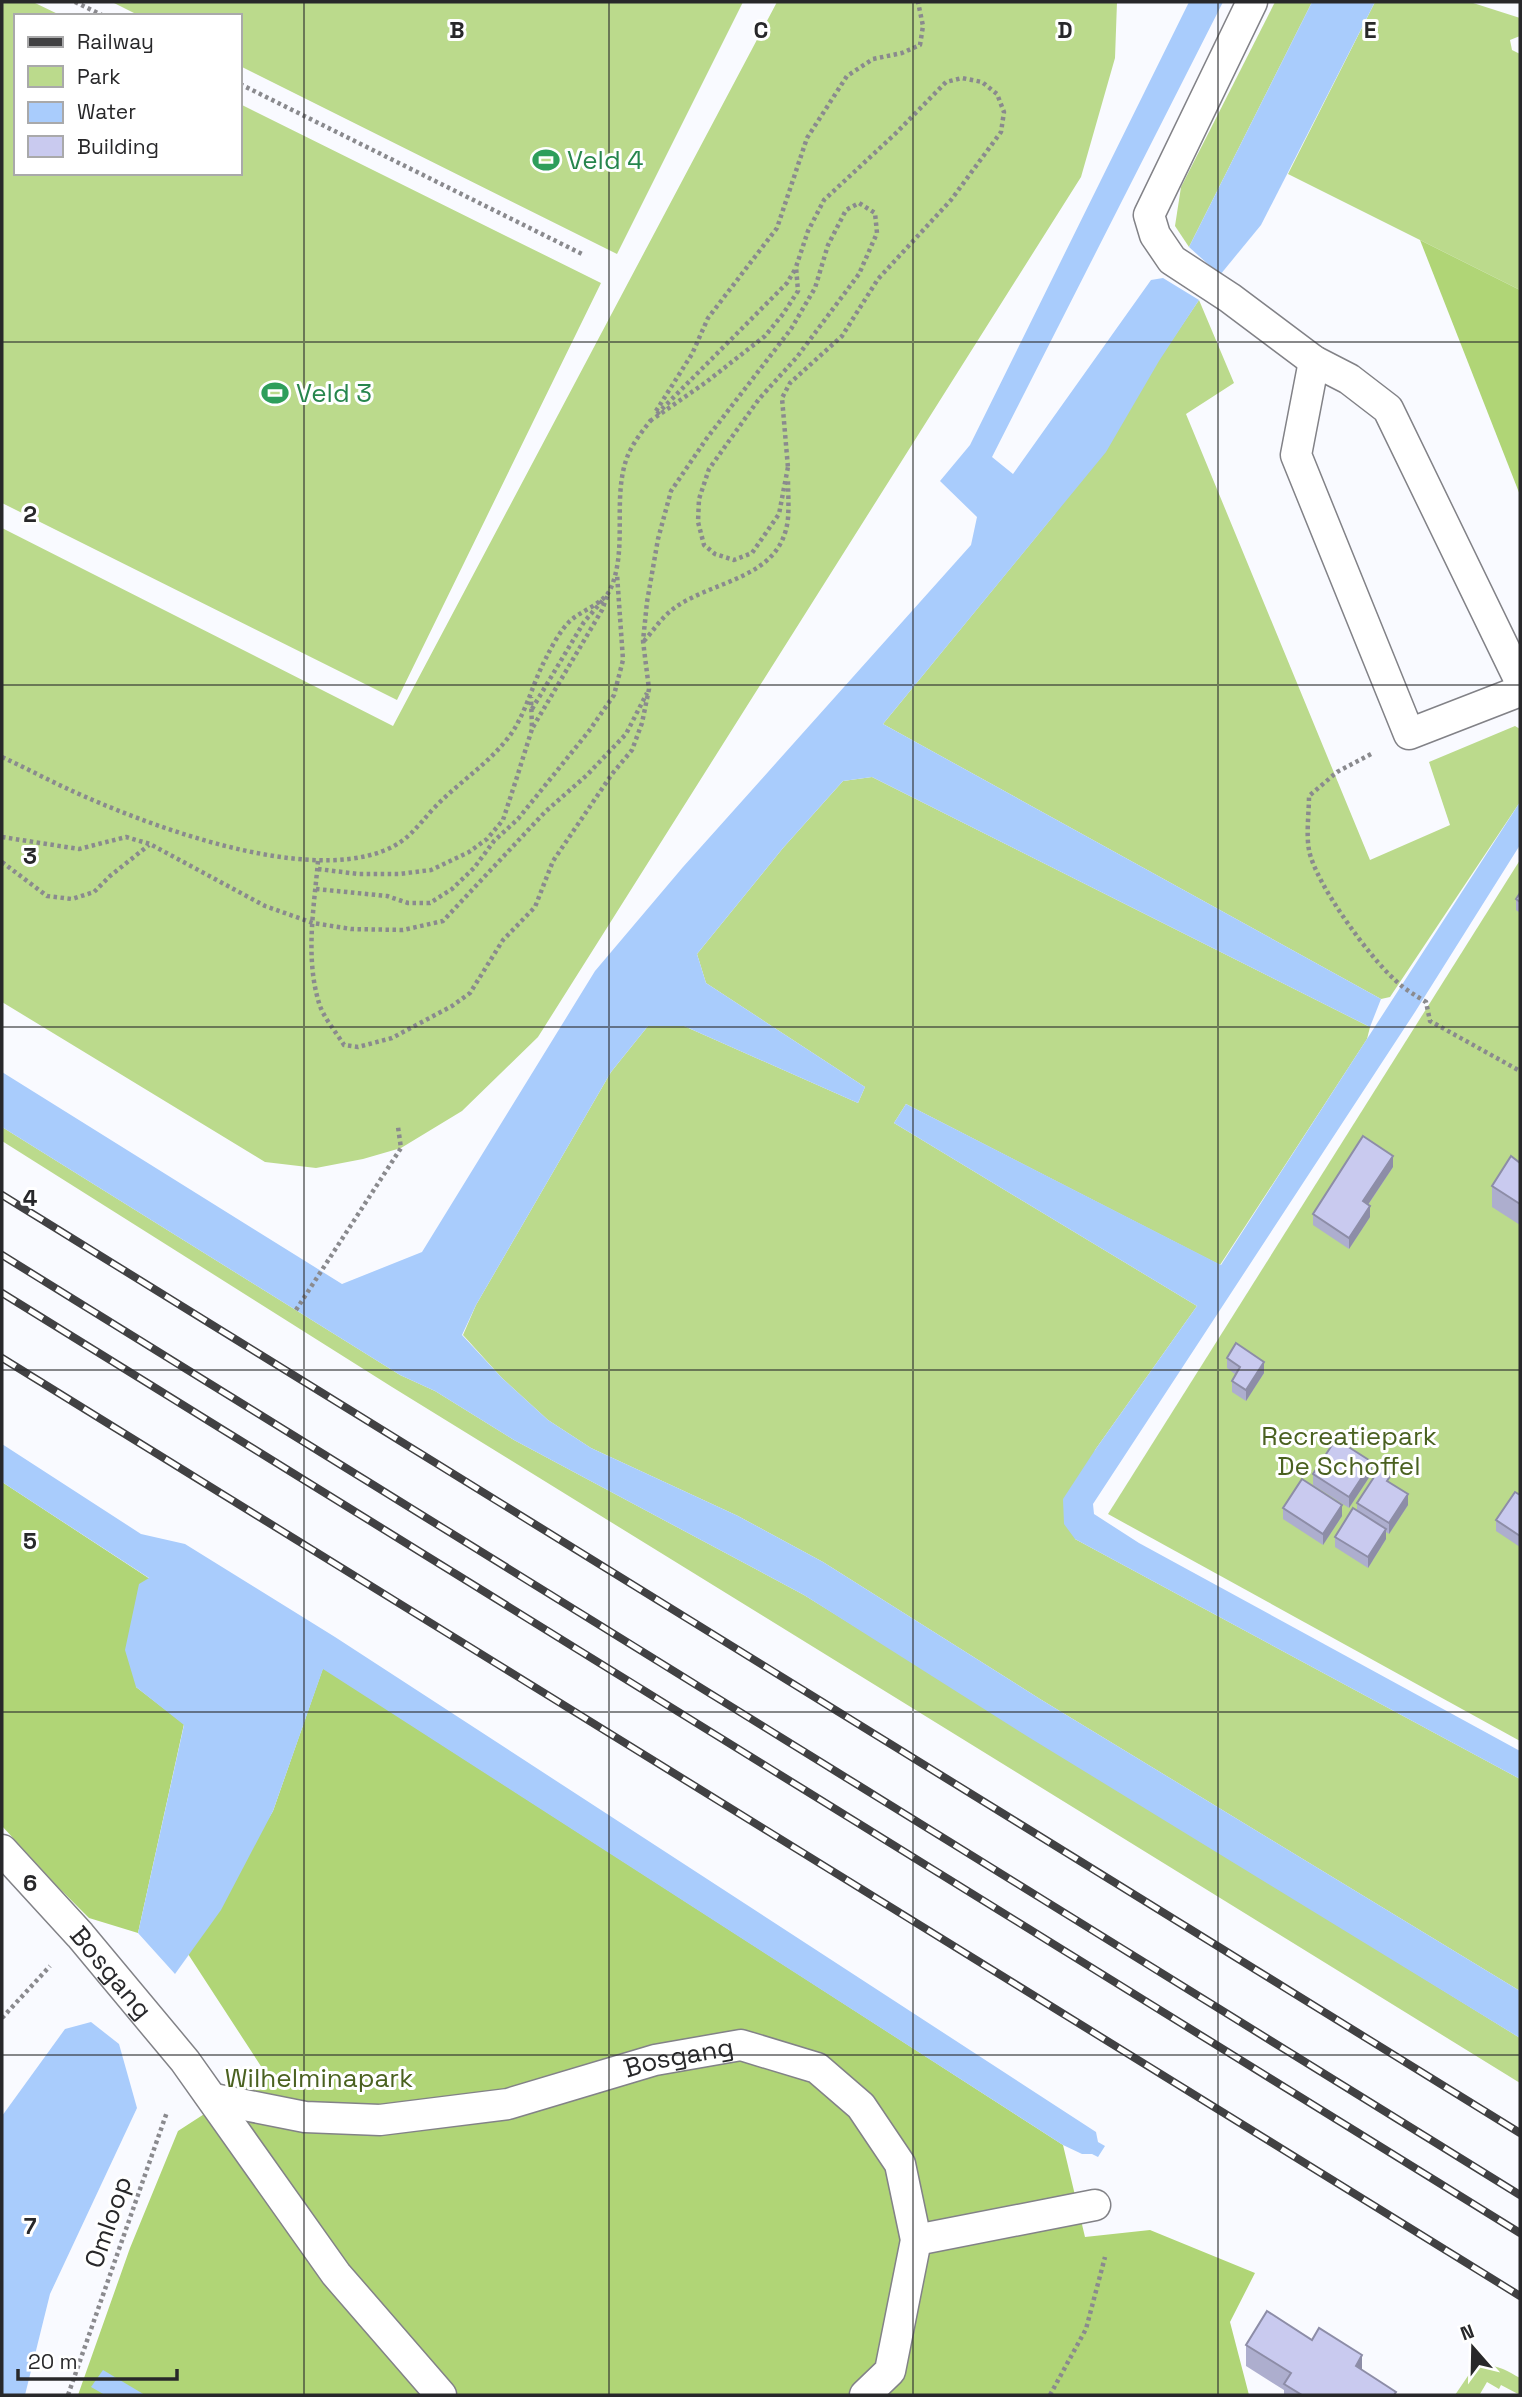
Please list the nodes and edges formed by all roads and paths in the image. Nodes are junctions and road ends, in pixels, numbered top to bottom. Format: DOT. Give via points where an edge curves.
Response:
graph roads {
  1 [pos="75,2"];
  2 [pos="918,2"];
  3 [pos="1252,2"];
  4 [pos="100,14"];
  5 [pos="242,85"];
  6 [pos="582,254"];
  7 [pos="796,267"];
  8 [pos="1314,361"];
  9 [pos="650,421"];
  10 [pos="788,467"];
  11 [pos="616,573"];
  12 [pos="608,594"];
  13 [pos="643,641"];
  14 [pos="1520,681"];
  15 [pos="649,689"];
  16 [pos="1520,691"];
  17 [pos="530,692"];
  18 [pos="531,711"];
  19 [pos="531,729"];
  20 [pos="1411,733"];
  21 [pos="2,757"];
  22 [pos="2,837"];
  23 [pos="150,844"];
  24 [pos="318,861"];
  25 [pos="2,862"];
  26 [pos="318,869"];
  27 [pos="316,889"];
  28 [pos="313,923"];
  29 [pos="1520,1071"];
  30 [pos="398,1127"];
  31 [pos="296,1310"];
  32 [pos="2,1850"];
  33 [pos="79,1935"];
  34 [pos="2,2018"];
  35 [pos="185,2061"];
  36 [pos="214,2099"];
  37 [pos="1095,2204"];
  38 [pos="916,2240"];
  39 [pos="1105,2257"];
  40 [pos="68,2395"];
  41 [pos="441,2395"];
  42 [pos="865,2395"];
  43 [pos="1050,2395"];
  1 -- 4 [label="path"];
  2 -- 9 [label="path" via="923,26 920,45 873,59 847,76 807,138 777,228 708,318 692,354"];
  3 -- 8 [label="lane" via="1149,215 1155,236 1172,260"];
  5 -- 6 [label="path"];
  7 -- 9 [label="path" via="787,283"];
  7 -- 9 [label="path" via="798,291 765,336"];
  7 -- 10 [label="path" via="824,200 946,82 962,78 982,82 998,94 1004,113 1002,132 992,147 951,200 878,279 842,336 790,383 782,398"];
  8 -- 14 [label="lane" via="1349,379 1388,409"];
  8 -- 20 [label="lane" via="1296,456"];
  9 -- 11 [label="path" via="628,453 622,476"];
  10 -- 13 [label="path" via="788,520 775,555 745,575 672,609"];
  10 -- 13 [label="path" via="779,514 752,554 734,560 704,545 699,499 709,470 859,274 877,233 875,213 859,203 846,210 828,245 815,288 792,329 671,491 657,539"];
  11 -- 12 [label="path"];
  11 -- 27 [label="path" via="623,660 614,695 474,868 430,904"];
  12 -- 17 [label="path" via="567,623"];
  12 -- 18 [label="path" via="584,622"];
  12 -- 19 [label="path"];
  13 -- 15 [label="path"];
  15 -- 28 [label="path" via="626,734 443,921 403,930"];
  15 -- 28 [label="path" via="632,750 553,860 536,907 503,940 470,992 452,1006 392,1038 358,1047 344,1045 319,1005 312,965"];
  16 -- 20 [label="lane"];
  17 -- 18 [label="path"];
  17 -- 24 [label="path" via="507,739 401,842 361,857"];
  18 -- 19 [label="path"];
  19 -- 26 [label="path" via="503,820 469,852 431,870 399,874"];
  20 -- 29 [label="path" via="1336,772 1309,796 1309,851 1321,881 1358,938 1396,982 1426,1002 1430,1021"];
  21 -- 24 [label="path" via="146,820 250,853"];
  22 -- 23 [label="path" via="79,849 126,837"];
  23 -- 25 [label="path" via="94,892 72,899 47,896"];
  23 -- 28 [label="path" via="265,906"];
  24 -- 26 [label="path"];
  26 -- 27 [label="path"];
  27 -- 28 [label="path"];
  30 -- 31 [label="path" via="401,1148"];
  32 -- 33 [label="lane, Bosgang"];
  33 -- 34 [label="path"];
  33 -- 35 [label="lane, Bosgang"];
  35 -- 36 [label="lane, Bosgang"];
  35 -- 40 [label="path, Omloop"];
  36 -- 38 [label="lane, Bosgang" via="304,2117 380,2120 508,2104 656,2060 741,2045 817,2068 861,2106 900,2164"];
  36 -- 41 [label="lane, Bosgang" via="336,2274"];
  37 -- 38 [label="lane"];
  38 -- 42 [label="lane, Bosgang" via="890,2371"];
  39 -- 43 [label="path" via="1086,2329"];
}
